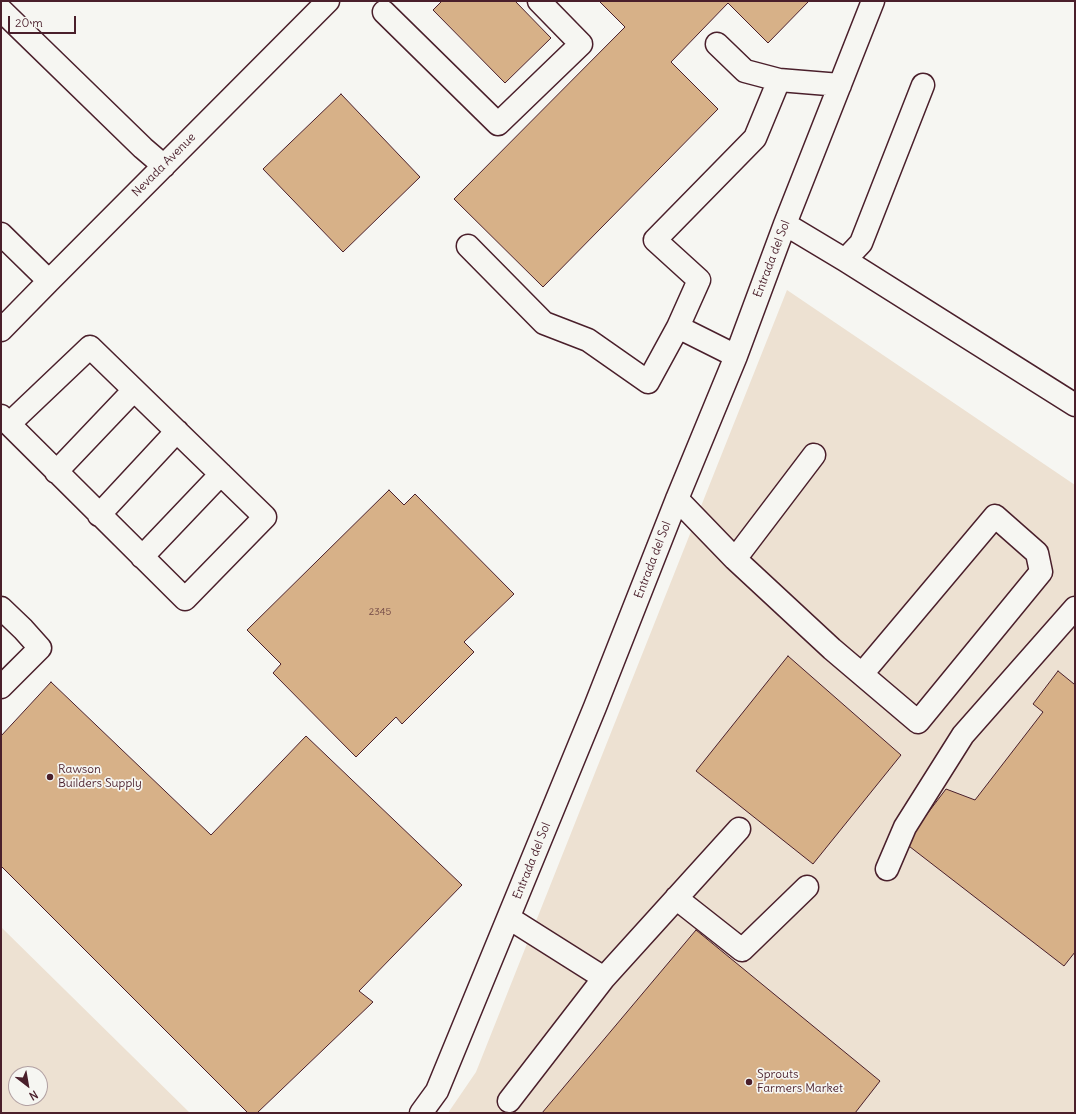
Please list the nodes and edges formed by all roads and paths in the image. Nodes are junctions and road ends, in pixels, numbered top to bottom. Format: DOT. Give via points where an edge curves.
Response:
graph roads {
  1 [pos="328,1"];
  2 [pos="539,1"];
  3 [pos="873,1"];
  4 [pos="384,5"];
  5 [pos="1,10"];
  6 [pos="717,44"];
  7 [pos="778,80"];
  8 [pos="840,85"];
  9 [pos="923,85"];
  10 [pos="164,166"];
  11 [pos="785,224"];
  12 [pos="1,234"];
  13 [pos="468,246"];
  14 [pos="845,260"];
  15 [pos="49,281"];
  16 [pos="678,326"];
  17 [pos="1,330"];
  18 [pos="736,356"];
  19 [pos="134,390"];
  20 [pos="1075,404"];
  21 [pos="5,420"];
  22 [pos="177,432"];
  23 [pos="814,455"];
  24 [pos="56,472"];
  25 [pos="221,474"];
  26 [pos="677,499"];
  27 [pos="99,515"];
  28 [pos="142,557"];
  29 [pos="735,559"];
  30 [pos="1,608"];
  31 [pos="1075,608"];
  32 [pos="862,674"];
  33 [pos="1,687"];
  34 [pos="739,829"];
  35 [pos="886,869"];
  36 [pos="807,887"];
  37 [pos="676,898"];
  38 [pos="509,918"];
  39 [pos="604,978"];
  40 [pos="509,1101"];
  41 [pos="421,1113"];
  1 -- 10 [label="street, Nevada Avenue"];
  2 -- 4 [label="street" via="581,44 498,124"];
  3 -- 8 [label="street, Entrada del Sol"];
  5 -- 10 [label="street"];
  6 -- 7 [label="street" via="745,70"];
  7 -- 8 [label="street"];
  7 -- 16 [label="street" via="755,138 655,240 699,280"];
  8 -- 11 [label="street, Entrada del Sol"];
  9 -- 14 [label="street" via="861,243"];
  10 -- 15 [label="street, Nevada Avenue"];
  11 -- 14 [label="street"];
  11 -- 18 [label="street, Entrada del Sol"];
  12 -- 15 [label="street"];
  13 -- 16 [label="street" via="544,323 588,340 648,382"];
  14 -- 20 [label="street"];
  15 -- 17 [label="street, Nevada Avenue"];
  16 -- 18 [label="street"];
  18 -- 26 [label="street, Entrada del Sol"];
  19 -- 21 [label="street" via="90,347"];
  19 -- 22 [label="street"];
  19 -- 24 [label="street"];
  21 -- 24 [label="street"];
  22 -- 25 [label="street"];
  22 -- 27 [label="street"];
  23 -- 29 [label="street"];
  24 -- 27 [label="street"];
  25 -- 28 [label="street"];
  25 -- 28 [label="street" via="265,517 185,599"];
  26 -- 29 [label="street"];
  26 -- 38 [label="street, Entrada del Sol"];
  27 -- 28 [label="street"];
  29 -- 32 [label="street"];
  30 -- 33 [label="street" via="40,648"];
  31 -- 35 [label="street" via="963,735 905,827"];
  32 -- 32 [label="street" via="918,722 1041,572 1038,552 995,516"];
  34 -- 37 [label="street"];
  36 -- 37 [label="street" via="742,950"];
  37 -- 39 [label="street"];
  38 -- 39 [label="street"];
  38 -- 41 [label="street, Entrada del Sol" via="437,1091"];
  39 -- 40 [label="street"];
}
